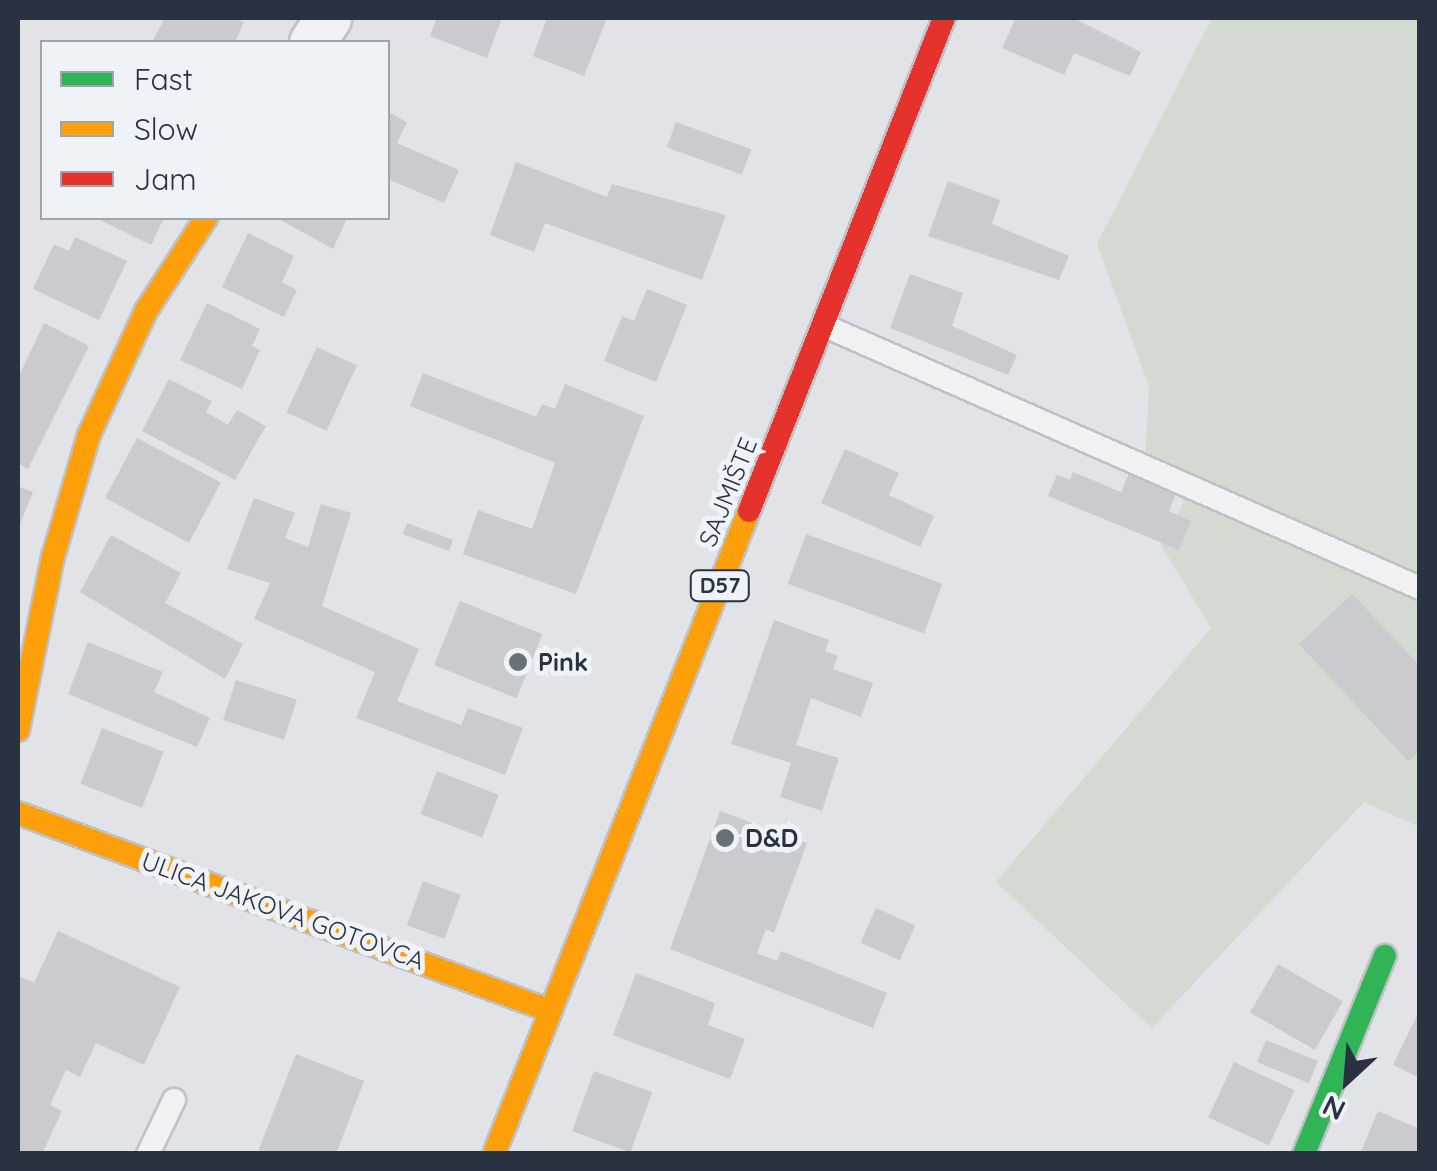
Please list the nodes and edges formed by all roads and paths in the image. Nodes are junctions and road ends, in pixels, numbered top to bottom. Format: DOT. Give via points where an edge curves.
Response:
graph roads {
  1 [pos="328,18"];
  2 [pos="944,18"];
  3 [pos="313,40"];
  4 [pos="205,220"];
  5 [pos="824,326"];
  6 [pos="1420,588"];
  7 [pos="18,730"];
  8 [pos="18,813"];
  9 [pos="1384,956"];
  10 [pos="548,1010"];
  11 [pos="174,1100"];
  12 [pos="148,1154"];
  13 [pos="494,1154"];
  14 [pos="1304,1154"];
  1 -- 3 [label="street"];
  2 -- 5 [label="street, SAJMIŠTE / D57"];
  4 -- 7 [label="street" via="146,311 89,434 53,557"];
  5 -- 6 [label="lane"];
  5 -- 10 [label="street, SAJMIŠTE / D57"];
  8 -- 10 [label="street, ULICA JAKOVA GOTOVCA"];
  9 -- 14 [label="street"];
  10 -- 13 [label="street, SAJMIŠTE / D57"];
  11 -- 12 [label="lane"];
}
